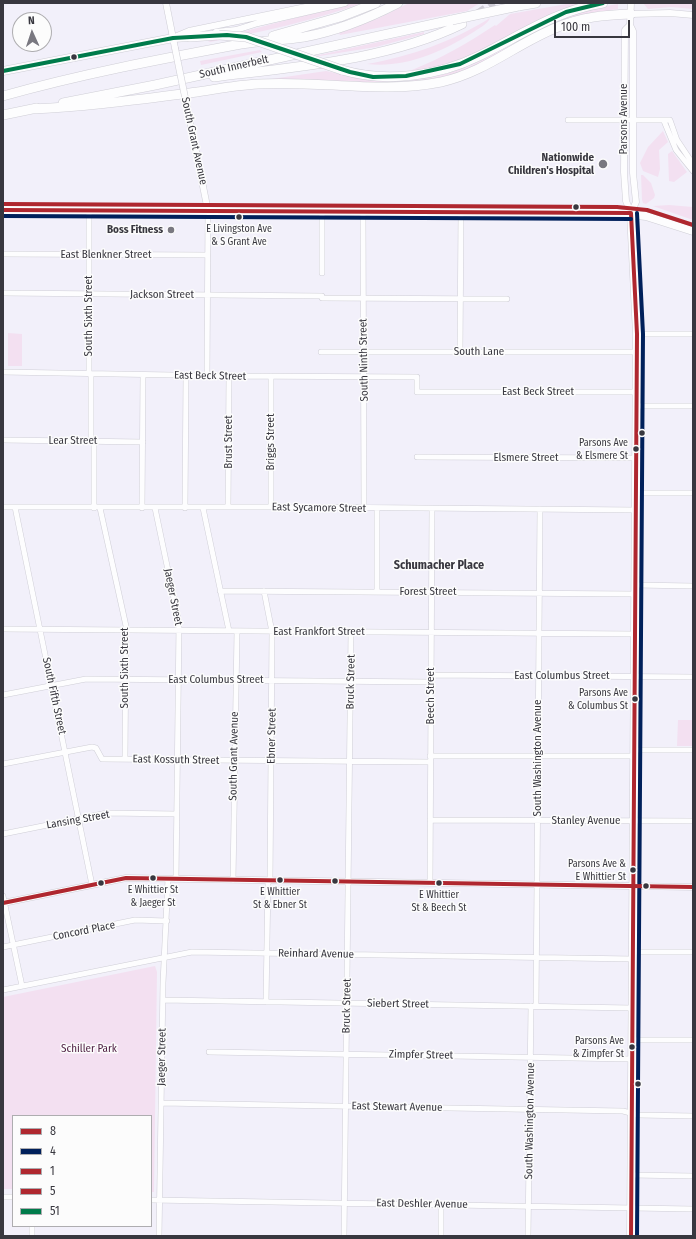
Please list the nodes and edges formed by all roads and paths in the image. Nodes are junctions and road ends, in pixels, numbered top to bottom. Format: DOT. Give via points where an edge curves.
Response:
graph roads {
  1 [pos="166,3"];
  2 [pos="324,3"];
  3 [pos="345,3"];
  4 [pos="376,3"];
  5 [pos="398,3"];
  6 [pos="536,3"];
  7 [pos="603,3"];
  8 [pos="631,3"];
  9 [pos="630,14"];
  10 [pos="693,15"];
  11 [pos="462,24"];
  12 [pos="630,25"];
  13 [pos="190,37"];
  14 [pos="173,38"];
  15 [pos="242,44"];
  16 [pos="3,71"];
  17 [pos="156,85"];
  18 [pos="3,96"];
  19 [pos="31,109"];
  20 [pos="3,116"];
  21 [pos="568,120"];
  22 [pos="624,120"];
  23 [pos="634,120"];
  24 [pos="667,121"];
  25 [pos="693,164"];
  26 [pos="693,172"];
  27 [pos="3,210"];
  28 [pos="89,211"];
  29 [pos="208,211"];
  30 [pos="322,212"];
  31 [pos="363,212"];
  32 [pos="461,212"];
  33 [pos="631,213"];
  34 [pos="693,231"];
  35 [pos="3,254"];
  36 [pos="89,254"];
  37 [pos="208,255"];
  38 [pos="322,273"];
  39 [pos="3,293"];
  40 [pos="89,294"];
  41 [pos="208,295"];
  42 [pos="363,298"];
  43 [pos="460,299"];
  44 [pos="507,299"];
  45 [pos="637,334"];
  46 [pos="693,334"];
  47 [pos="321,352"];
  48 [pos="364,352"];
  49 [pos="460,352"];
  50 [pos="636,352"];
  51 [pos="3,372"];
  52 [pos="90,374"];
  53 [pos="143,375"];
  54 [pos="186,376"];
  55 [pos="207,376"];
  56 [pos="229,376"];
  57 [pos="271,376"];
  58 [pos="365,377"];
  59 [pos="636,392"];
  60 [pos="636,406"];
  61 [pos="693,406"];
  62 [pos="3,440"];
  63 [pos="93,441"];
  64 [pos="143,442"];
  65 [pos="416,457"];
  66 [pos="636,458"];
  67 [pos="636,493"];
  68 [pos="693,493"];
  69 [pos="228,507"];
  70 [pos="271,507"];
  71 [pos="3,508"];
  72 [pos="14,508"];
  73 [pos="94,508"];
  74 [pos="100,508"];
  75 [pos="142,508"];
  76 [pos="156,508"];
  77 [pos="185,508"];
  78 [pos="203,508"];
  79 [pos="364,509"];
  80 [pos="377,509"];
  81 [pos="432,509"];
  82 [pos="540,510"];
  83 [pos="636,510"];
  84 [pos="693,586"];
  85 [pos="636,589"];
  86 [pos="220,591"];
  87 [pos="264,591"];
  88 [pos="377,592"];
  89 [pos="431,592"];
  90 [pos="539,593"];
  91 [pos="3,629"];
  92 [pos="40,629"];
  93 [pos="126,630"];
  94 [pos="179,631"];
  95 [pos="229,632"];
  96 [pos="237,632"];
  97 [pos="272,632"];
  98 [pos="351,632"];
  99 [pos="430,633"];
  100 [pos="539,634"];
  101 [pos="635,634"];
  102 [pos="431,675"];
  103 [pos="539,675"];
  104 [pos="634,676"];
  105 [pos="693,677"];
  106 [pos="126,680"];
  107 [pos="178,680"];
  108 [pos="236,680"];
  109 [pos="272,681"];
  110 [pos="351,681"];
  111 [pos="431,682"];
  112 [pos="51,686"];
  113 [pos="3,695"];
  114 [pos="693,750"];
  115 [pos="65,752"];
  116 [pos="634,753"];
  117 [pos="430,756"];
  118 [pos="538,756"];
  119 [pos="125,759"];
  120 [pos="178,760"];
  121 [pos="234,760"];
  122 [pos="272,760"];
  123 [pos="350,761"];
  124 [pos="430,762"];
  125 [pos="3,764"];
  126 [pos="177,814"];
  127 [pos="79,819"];
  128 [pos="430,820"];
  129 [pos="538,820"];
  130 [pos="634,820"];
  131 [pos="693,821"];
  132 [pos="3,834"];
  133 [pos="168,879"];
  134 [pos="176,879"];
  135 [pos="233,880"];
  136 [pos="269,881"];
  137 [pos="349,882"];
  138 [pos="430,883"];
  139 [pos="92,885"];
  140 [pos="537,885"];
  141 [pos="633,887"];
  142 [pos="693,888"];
  143 [pos="3,896"];
  144 [pos="4,903"];
  145 [pos="167,921"];
  146 [pos="13,945"];
  147 [pos="3,947"];
  148 [pos="693,952"];
  149 [pos="267,953"];
  150 [pos="348,954"];
  151 [pos="633,955"];
  152 [pos="165,957"];
  153 [pos="537,957"];
  154 [pos="22,986"];
  155 [pos="3,990"];
  156 [pos="163,1000"];
  157 [pos="266,1002"];
  158 [pos="347,1003"];
  159 [pos="534,1006"];
  160 [pos="632,1008"];
  161 [pos="632,1040"];
  162 [pos="693,1040"];
  163 [pos="209,1052"];
  164 [pos="346,1054"];
  165 [pos="530,1058"];
  166 [pos="632,1059"];
  167 [pos="161,1103"];
  168 [pos="346,1106"];
  169 [pos="530,1109"];
  170 [pos="632,1113"];
  171 [pos="693,1116"];
  172 [pos="631,1175"];
  173 [pos="693,1176"];
  174 [pos="152,1200"];
  175 [pos="159,1200"];
  176 [pos="344,1203"];
  177 [pos="441,1204"];
  178 [pos="529,1206"];
  179 [pos="631,1208"];
  180 [pos="693,1209"];
  181 [pos="159,1236"];
  182 [pos="344,1236"];
  183 [pos="441,1236"];
  184 [pos="528,1236"];
  185 [pos="631,1236"];
  1 -- 14 [label="street, South Grant Avenue"];
  2 -- 14 [label="street" via="189,31"];
  3 -- 13 [label="street" via="236,30"];
  4 -- 15 [label="highway" via="340,17"];
  5 -- 15 [label="highway, South Innerbelt" via="372,16 326,32"];
  6 -- 17 [label="highway, South Innerbelt, bridge"];
  7 -- 13 [label="highway, bridge" via="566,12 479,56 447,68 389,77 368,76 342,70 246,37"];
  8 -- 9 [label="street, Parsons Avenue"];
  9 -- 10 [label="street"];
  9 -- 12 [label="street, Parsons Avenue"];
  9 -- 19 [label="highway" via="584,18 569,22 469,73 409,88 301,83 257,84 68,108"];
  11 -- 17 [label="highway" via="427,39 385,51"];
  12 -- 22 [label="street, Parsons Avenue" via="625,30"];
  12 -- 23 [label="street, Parsons Avenue" via="634,31"];
  13 -- 14 [label="main road"];
  14 -- 16 [label="main road"];
  14 -- 29 [label="street, South Grant Avenue, bridge"];
  15 -- 18 [label="highway, South Innerbelt" via="71,77"];
  17 -- 19 [label="highway, South Innerbelt"];
  19 -- 20 [label="highway, South Innerbelt"];
  21 -- 22 [label="street"];
  22 -- 23 [label="street"];
  22 -- 33 [label="street, Parsons Avenue" via="626,201"];
  23 -- 24 [label="street"];
  23 -- 33 [label="street, Parsons Avenue" via="636,202"];
  24 -- 25 [label="street"];
  24 -- 26 [label="street" via="676,150"];
  27 -- 28 [label="main road"];
  28 -- 29 [label="main road"];
  28 -- 36 [label="street, South Sixth Street"];
  29 -- 30 [label="main road"];
  29 -- 37 [label="street, South Grant Avenue"];
  30 -- 31 [label="main road"];
  30 -- 38 [label="street"];
  31 -- 32 [label="main road"];
  31 -- 42 [label="street, South Ninth Street"];
  32 -- 33 [label="main road"];
  32 -- 43 [label="street"];
  33 -- 34 [label="main road"];
  33 -- 45 [label="main road, Parsons Avenue"];
  35 -- 36 [label="street, East Blenkner Street"];
  36 -- 37 [label="street, East Blenkner Street"];
  36 -- 40 [label="street, South Sixth Street"];
  37 -- 41 [label="street, South Grant Avenue"];
  39 -- 40 [label="street, Jackson Street"];
  40 -- 41 [label="street, Jackson Street"];
  40 -- 52 [label="street, South Sixth Street"];
  41 -- 42 [label="street, Jackson Street"];
  41 -- 55 [label="street, South Grant Avenue"];
  42 -- 43 [label="street, Jackson Street"];
  42 -- 48 [label="street, South Ninth Street"];
  43 -- 44 [label="street, Jackson Street"];
  43 -- 49 [label="street"];
  45 -- 46 [label="street"];
  45 -- 50 [label="main road, Parsons Avenue"];
  47 -- 48 [label="street, South Lane"];
  48 -- 49 [label="street, South Lane"];
  48 -- 58 [label="street, South Ninth Street"];
  49 -- 50 [label="street, South Lane"];
  50 -- 59 [label="main road, Parsons Avenue"];
  51 -- 52 [label="street, East Beck Street"];
  52 -- 53 [label="street, East Beck Street"];
  52 -- 63 [label="street, South Sixth Street"];
  53 -- 54 [label="street, East Beck Street"];
  53 -- 64 [label="street"];
  54 -- 55 [label="street, East Beck Street"];
  54 -- 77 [label="street"];
  55 -- 56 [label="street, East Beck Street"];
  56 -- 57 [label="street, East Beck Street"];
  56 -- 69 [label="street, Brust Street"];
  57 -- 58 [label="street, East Beck Street"];
  57 -- 70 [label="street, Briggs Street"];
  58 -- 59 [label="street, East Beck Street" via="417,377 417,392"];
  58 -- 79 [label="street, South Ninth Street"];
  59 -- 60 [label="main road, Parsons Avenue"];
  60 -- 61 [label="street"];
  60 -- 66 [label="main road, Parsons Avenue"];
  62 -- 63 [label="street, Lear Street"];
  63 -- 64 [label="street, Lear Street"];
  63 -- 73 [label="street, South Sixth Street"];
  64 -- 75 [label="street"];
  65 -- 66 [label="street, Elsmere Street"];
  66 -- 67 [label="main road, Parsons Avenue"];
  67 -- 68 [label="street"];
  67 -- 83 [label="main road, Parsons Avenue"];
  69 -- 70 [label="street, East Sycamore Street"];
  69 -- 78 [label="street, East Sycamore Street"];
  70 -- 79 [label="street, East Sycamore Street"];
  71 -- 72 [label="street, East Sycamore Street"];
  72 -- 73 [label="street, East Sycamore Street"];
  72 -- 92 [label="street, South Fifth Street"];
  73 -- 74 [label="street, East Sycamore Street"];
  74 -- 75 [label="street, East Sycamore Street"];
  74 -- 93 [label="street, South Sixth Street"];
  75 -- 76 [label="street, East Sycamore Street"];
  76 -- 77 [label="street, East Sycamore Street"];
  76 -- 94 [label="street, Jaeger Street"];
  77 -- 78 [label="street, East Sycamore Street"];
  78 -- 86 [label="street"];
  79 -- 80 [label="street, East Sycamore Street"];
  80 -- 81 [label="street, East Sycamore Street"];
  80 -- 88 [label="street"];
  81 -- 82 [label="street, East Sycamore Street"];
  81 -- 89 [label="street, Beech Street"];
  82 -- 83 [label="street, East Sycamore Street"];
  82 -- 90 [label="street, South Washington Avenue"];
  83 -- 85 [label="main road, Parsons Avenue"];
  84 -- 85 [label="street, Forest Street"];
  85 -- 90 [label="street, Forest Street"];
  85 -- 101 [label="main road, Parsons Avenue"];
  86 -- 87 [label="street, Forest Street"];
  86 -- 95 [label="street"];
  87 -- 88 [label="street, Forest Street"];
  87 -- 97 [label="street, Ebner Street"];
  88 -- 89 [label="street, Forest Street"];
  89 -- 90 [label="street, Forest Street"];
  89 -- 99 [label="street, Beech Street"];
  90 -- 100 [label="street, South Washington Avenue"];
  91 -- 92 [label="street, East Frankfort Street"];
  92 -- 93 [label="street, East Frankfort Street"];
  92 -- 112 [label="street, South Fifth Street"];
  93 -- 94 [label="street, East Frankfort Street"];
  93 -- 106 [label="street, South Sixth Street"];
  94 -- 95 [label="street, East Frankfort Street"];
  94 -- 107 [label="street, Jaeger Street"];
  95 -- 96 [label="street, East Frankfort Street"];
  96 -- 97 [label="street, East Frankfort Street"];
  96 -- 108 [label="street, South Grant Avenue"];
  97 -- 98 [label="street, East Frankfort Street"];
  97 -- 109 [label="street, Ebner Street"];
  98 -- 99 [label="street, East Frankfort Street"];
  98 -- 110 [label="street, Bruck Street"];
  99 -- 100 [label="street, East Frankfort Street"];
  99 -- 102 [label="street, Beech Street"];
  100 -- 101 [label="street, East Frankfort Street"];
  100 -- 103 [label="street, South Washington Avenue"];
  101 -- 104 [label="main road, Parsons Avenue"];
  102 -- 103 [label="street, East Columbus Street"];
  102 -- 111 [label="street, Beech Street"];
  103 -- 104 [label="street, East Columbus Street"];
  103 -- 118 [label="street, South Washington Avenue"];
  104 -- 105 [label="street, East Columbus Street"];
  104 -- 116 [label="main road, Parsons Avenue"];
  106 -- 107 [label="street, East Columbus Street"];
  106 -- 112 [label="street, East Columbus Street" via="86,679"];
  106 -- 119 [label="street, South Sixth Street"];
  107 -- 108 [label="street, East Columbus Street"];
  107 -- 120 [label="street, Jaeger Street"];
  108 -- 109 [label="street, East Columbus Street"];
  108 -- 121 [label="street, South Grant Avenue"];
  109 -- 110 [label="street, East Columbus Street"];
  109 -- 122 [label="street, Ebner Street"];
  110 -- 111 [label="street, East Columbus Street"];
  110 -- 123 [label="street, Bruck Street"];
  111 -- 117 [label="street, Beech Street"];
  112 -- 113 [label="street, East Columbus Street"];
  112 -- 115 [label="street, South Fifth Street"];
  114 -- 116 [label="street"];
  115 -- 119 [label="street, East Kossuth Street" via="92,747 96,748 102,759"];
  115 -- 125 [label="street, East Kossuth Street"];
  115 -- 127 [label="street, South Fifth Street"];
  116 -- 118 [label="street"];
  116 -- 130 [label="main road, Parsons Avenue"];
  117 -- 118 [label="street"];
  117 -- 124 [label="street, Beech Street"];
  118 -- 129 [label="street, South Washington Avenue"];
  119 -- 120 [label="street, East Kossuth Street"];
  120 -- 121 [label="street, East Kossuth Street"];
  120 -- 126 [label="street, Jaeger Street"];
  121 -- 122 [label="street, East Kossuth Street"];
  121 -- 135 [label="street, South Grant Avenue"];
  122 -- 123 [label="street, East Kossuth Street"];
  122 -- 136 [label="street, Ebner Street"];
  123 -- 124 [label="street, East Kossuth Street"];
  123 -- 137 [label="street, Bruck Street"];
  124 -- 128 [label="street, Beech Street"];
  126 -- 127 [label="street, Lansing Street" via="113,813"];
  126 -- 134 [label="street, Jaeger Street"];
  127 -- 132 [label="street, Lansing Street"];
  127 -- 139 [label="street, South Fifth Street"];
  128 -- 129 [label="street, Stanley Avenue"];
  128 -- 138 [label="street, Beech Street"];
  129 -- 130 [label="street, Stanley Avenue"];
  129 -- 140 [label="street, South Washington Avenue"];
  130 -- 131 [label="street, Stanley Avenue"];
  130 -- 141 [label="main road, Parsons Avenue"];
  133 -- 134 [label="street"];
  133 -- 139 [label="street" via="126,878"];
  133 -- 145 [label="street, Jaeger Street"];
  134 -- 135 [label="street"];
  135 -- 136 [label="street"];
  136 -- 137 [label="street"];
  136 -- 149 [label="street, Ebner Street"];
  137 -- 138 [label="street"];
  137 -- 150 [label="street, Bruck Street"];
  138 -- 140 [label="street"];
  139 -- 144 [label="street"];
  140 -- 141 [label="street"];
  140 -- 153 [label="street, South Washington Avenue"];
  141 -- 142 [label="street"];
  141 -- 151 [label="main road, Parsons Avenue"];
  143 -- 144 [label="street"];
  144 -- 146 [label="street"];
  145 -- 146 [label="street, Concord Place" via="135,920"];
  145 -- 152 [label="street, Jaeger Street"];
  146 -- 147 [label="street, Concord Place"];
  146 -- 154 [label="street"];
  148 -- 151 [label="street, Reinhard Avenue"];
  149 -- 150 [label="street, Reinhard Avenue"];
  149 -- 152 [label="street, Reinhard Avenue" via="192,952"];
  149 -- 157 [label="street, Ebner Street"];
  150 -- 153 [label="street, Reinhard Avenue"];
  150 -- 158 [label="street, Bruck Street"];
  151 -- 153 [label="street, Reinhard Avenue"];
  151 -- 160 [label="main road, Parsons Avenue"];
  152 -- 154 [label="street, Reinhard Avenue"];
  152 -- 156 [label="street, Jaeger Street"];
  153 -- 159 [label="street, South Washington Avenue"];
  154 -- 155 [label="street, Reinhard Avenue"];
  156 -- 157 [label="street, Siebert Street"];
  156 -- 167 [label="street, Jaeger Street"];
  157 -- 158 [label="street, Siebert Street"];
  158 -- 159 [label="street, Siebert Street"];
  158 -- 164 [label="street, Bruck Street"];
  159 -- 160 [label="street, Siebert Street"];
  159 -- 165 [label="street, South Washington Avenue"];
  160 -- 161 [label="main road, Parsons Avenue"];
  161 -- 162 [label="street"];
  161 -- 166 [label="main road, Parsons Avenue"];
  163 -- 164 [label="street, Zimpfer Street"];
  164 -- 165 [label="street, Zimpfer Street"];
  164 -- 168 [label="street, Bruck Street"];
  165 -- 166 [label="street, Zimpfer Street"];
  165 -- 169 [label="street, South Washington Avenue"];
  166 -- 170 [label="main road, Parsons Avenue"];
  167 -- 168 [label="street, East Stewart Avenue"];
  167 -- 175 [label="street, Jaeger Street"];
  168 -- 169 [label="street, East Stewart Avenue"];
  168 -- 176 [label="street, Bruck Street"];
  169 -- 170 [label="street, East Stewart Avenue"];
  169 -- 178 [label="street, South Washington Avenue"];
  170 -- 171 [label="street, East Stewart Avenue"];
  170 -- 172 [label="main road, Parsons Avenue"];
  172 -- 173 [label="street"];
  172 -- 179 [label="main road, Parsons Avenue"];
  174 -- 175 [label="street, East Deshler Avenue"];
  175 -- 176 [label="street, East Deshler Avenue"];
  175 -- 181 [label="street, Jaeger Street"];
  176 -- 177 [label="street, East Deshler Avenue"];
  176 -- 182 [label="street, Bruck Street"];
  177 -- 178 [label="street, East Deshler Avenue"];
  177 -- 183 [label="street"];
  178 -- 179 [label="street, East Deshler Avenue"];
  178 -- 184 [label="street, South Washington Avenue"];
  179 -- 180 [label="street, East Deshler Avenue"];
  179 -- 185 [label="main road, Parsons Avenue"];
}
